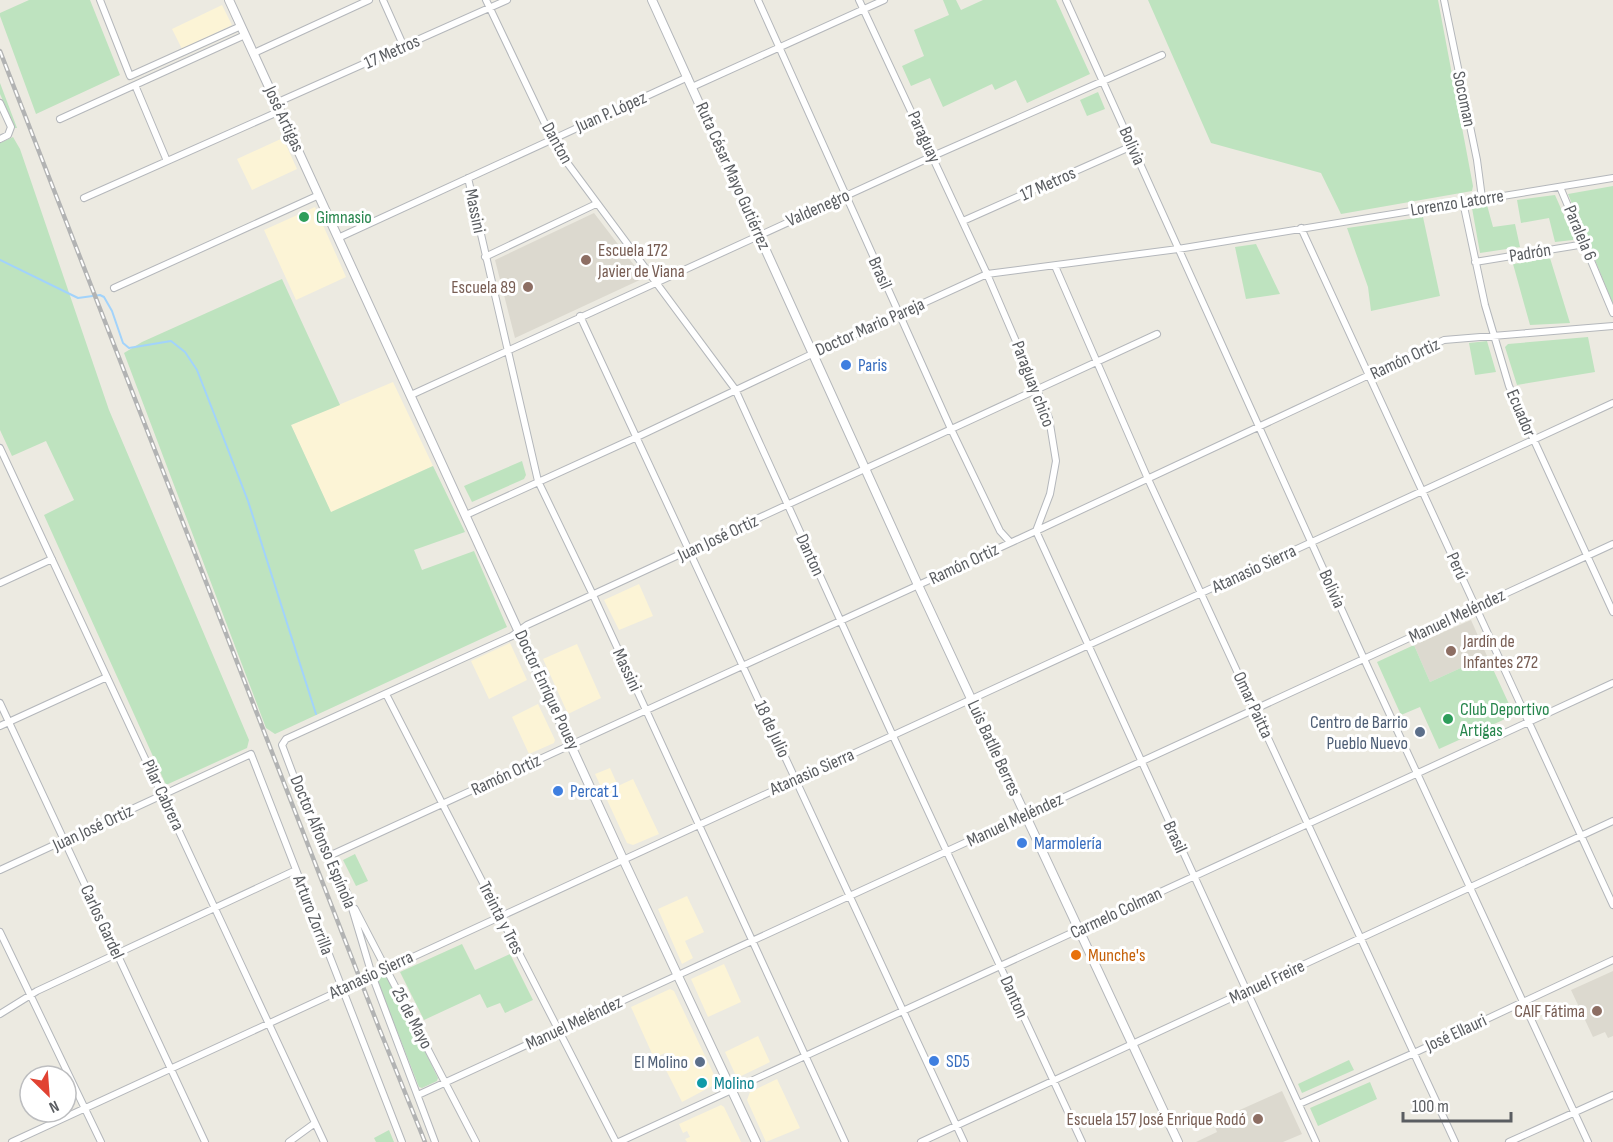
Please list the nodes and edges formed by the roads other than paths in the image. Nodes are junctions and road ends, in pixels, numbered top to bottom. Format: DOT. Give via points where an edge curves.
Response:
graph roads {
  1 [pos="100,0"];
  2 [pos="229,0"];
  3 [pos="369,0"];
  4 [pos="383,0"];
  5 [pos="486,0"];
  6 [pos="507,0"];
  7 [pos="652,0"];
  8 [pos="758,0"];
  9 [pos="859,0"];
  10 [pos="884,0"];
  11 [pos="1066,0"];
  12 [pos="1444,0"];
  13 [pos="490,8"];
  14 [pos="863,9"];
  15 [pos="241,26"];
  16 [pos="245,35"];
  17 [pos="404,47"];
  18 [pos="780,48"];
  19 [pos="254,53"];
  20 [pos="1162,55"];
  21 [pos="688,77"];
  22 [pos="1103,80"];
  23 [pos="135,85"];
  24 [pos="692,87"];
  25 [pos="0,103"];
  26 [pos="276,103"];
  27 [pos="280,111"];
  28 [pos="60,118"];
  29 [pos="553,138"];
  30 [pos="0,139"];
  31 [pos="1132,146"];
  32 [pos="933,156"];
  33 [pos="167,162"];
  34 [pos="468,178"];
  35 [pos="1613,178"];
  36 [pos="1560,187"];
  37 [pos="319,195"];
  38 [pos="845,196"];
  39 [pos="84,198"];
  40 [pos="1482,198"];
  41 [pos="1463,202"];
  42 [pos="596,204"];
  43 [pos="963,222"];
  44 [pos="1301,228"];
  45 [pos="759,235"];
  46 [pos="338,238"];
  47 [pos="1585,244"];
  48 [pos="1178,249"];
  49 [pos="485,257"];
  50 [pos="1475,262"];
  51 [pos="1054,266"];
  52 [pos="987,274"];
  53 [pos="656,282"];
  54 [pos="114,288"];
  55 [pos="1613,313"];
  56 [pos="899,314"];
  57 [pos="580,316"];
  58 [pos="1613,326"];
  59 [pos="1157,334"];
  60 [pos="1496,336"];
  61 [pos="508,350"];
  62 [pos="812,354"];
  63 [pos="1097,362"];
  64 [pos="1370,375"];
  65 [pos="735,389"];
  66 [pos="1038,390"];
  67 [pos="411,395"];
  68 [pos="1613,402"];
  69 [pos="1259,426"];
  70 [pos="951,429"];
  71 [pos="637,437"];
  72 [pos="1533,439"];
  73 [pos="0,449"];
  74 [pos="865,470"];
  75 [pos="1148,479"];
  76 [pos="538,482"];
  77 [pos="1423,491"];
  78 [pos="787,506"];
  79 [pos="466,515"];
  80 [pos="1035,531"];
  81 [pos="1010,542"];
  82 [pos="1311,542"];
  83 [pos="1613,544"];
  84 [pos="691,550"];
  85 [pos="1587,555"];
  86 [pos="52,559"];
  87 [pos="0,584"];
  88 [pos="918,585"];
  89 [pos="1201,593"];
  90 [pos="593,595"];
  91 [pos="1476,607"];
  92 [pos="1613,612"];
  93 [pos="840,621"];
  94 [pos="519,630"];
  95 [pos="1087,645"];
  96 [pos="1364,659"];
  97 [pos="743,665"];
  98 [pos="107,677"];
  99 [pos="1613,683"];
  100 [pos="386,694"];
  101 [pos="971,700"];
  102 [pos="0,703"];
  103 [pos="1255,709"];
  104 [pos="645,710"];
  105 [pos="1529,721"];
  106 [pos="9,722"];
  107 [pos="0,726"];
  108 [pos="892,736"];
  109 [pos="572,744"];
  110 [pos="282,745"];
  111 [pos="250,754"];
  112 [pos="1141,761"];
  113 [pos="1417,773"];
  114 [pos="795,780"];
  115 [pos="163,795"];
  116 [pos="443,804"];
  117 [pos="1025,816"];
  118 [pos="1613,821"];
  119 [pos="699,824"];
  120 [pos="1308,824"];
  121 [pos="1581,836"];
  122 [pos="63,841"];
  123 [pos="947,851"];
  124 [pos="329,856"];
  125 [pos="623,859"];
  126 [pos="0,870"];
  127 [pos="296,870"];
  128 [pos="1194,877"];
  129 [pos="1469,888"];
  130 [pos="348,895"];
  131 [pos="850,897"];
  132 [pos="1613,905"];
  133 [pos="215,908"];
  134 [pos="500,916"];
  135 [pos="1078,929"];
  136 [pos="0,932"];
  137 [pos="1360,939"];
  138 [pos="751,941"];
  139 [pos="117,954"];
  140 [pos="1613,960"];
  141 [pos="1000,966"];
  142 [pos="386,969"];
  143 [pos="372,975"];
  144 [pos="678,975"];
  145 [pos="341,989"];
  146 [pos="1246,991"];
  147 [pos="30,995"];
  148 [pos="1522,1002"];
  149 [pos="903,1012"];
  150 [pos="0,1014"];
  151 [pos="268,1023"];
  152 [pos="559,1030"];
  153 [pos="1133,1044"];
  154 [pos="1414,1053"];
  155 [pos="806,1056"];
  156 [pos="171,1069"];
  157 [pos="1052,1081"];
  158 [pos="446,1083"];
  159 [pos="731,1090"];
  160 [pos="418,1095"];
  161 [pos="1613,1095"];
  162 [pos="1299,1104"];
  163 [pos="84,1109"];
  164 [pos="1574,1112"];
  165 [pos="315,1123"];
  166 [pos="956,1126"];
  167 [pos="12,1142"];
  168 [pos="101,1142"];
  169 [pos="204,1142"];
  170 [pos="289,1142"];
  171 [pos="324,1142"];
  172 [pos="402,1142"];
  173 [pos="435,1142"];
  174 [pos="476,1142"];
  175 [pos="617,1142"];
  176 [pos="756,1142"];
  177 [pos="845,1142"];
  178 [pos="921,1142"];
  179 [pos="964,1142"];
  180 [pos="1082,1142"];
  181 [pos="1178,1142"];
  182 [pos="1316,1142"];
  183 [pos="1455,1142"];
  184 [pos="1509,1142"];
  185 [pos="1588,1142"];
  1 -- 15 [label="street" via="130,76"];
  2 -- 15 [label="street, José Artigas"];
  3 -- 19 [label="street"];
  4 -- 17 [label="street"];
  5 -- 13 [label="street, Danton"];
  6 -- 13 [label="street, 17 Metros"];
  7 -- 21 [label="street, Ruta César Mayo Gutiérrez"];
  8 -- 18 [label="street, Brasil"];
  9 -- 14 [label="street, Paraguay"];
  10 -- 14 [label="street"];
  11 -- 22 [label="street, Bolivia"];
  12 -- 40 [label="street, Socoman"];
  13 -- 17 [label="street, 17 Metros"];
  13 -- 29 [label="street, Danton"];
  14 -- 18 [label="street"];
  14 -- 32 [label="street, Paraguay"];
  15 -- 16 [label="street, José Artigas"];
  16 -- 19 [label="street, José Artigas"];
  16 -- 23 [label="street"];
  17 -- 26 [label="street, 17 Metros"];
  18 -- 24 [label="street"];
  18 -- 38 [label="street, Brasil"];
  19 -- 26 [label="street, José Artigas"];
  20 -- 22 [label="street, Valdenegro"];
  21 -- 24 [label="street, Ruta César Mayo Gutiérrez"];
  21 -- 29 [label="street, Juan P. López"];
  22 -- 31 [label="street, Bolivia"];
  22 -- 32 [label="street, Valdenegro"];
  23 -- 28 [label="street"];
  23 -- 33 [label="street"];
  24 -- 45 [label="street, Ruta César Mayo Gutiérrez"];
  25 -- 30 [label="street" via="10,131"];
  26 -- 27 [label="street, José Artigas"];
  27 -- 33 [label="street"];
  27 -- 37 [label="street, José Artigas"];
  29 -- 34 [label="street, Juan P. López"];
  29 -- 42 [label="street, Danton"];
  31 -- 43 [label="street, 17 Metros"];
  31 -- 48 [label="street, Bolivia"];
  32 -- 38 [label="street, Valdenegro"];
  32 -- 43 [label="street, Paraguay"];
  33 -- 39 [label="street"];
  34 -- 46 [label="street, Juan P. López"];
  34 -- 49 [label="street, Massini"];
  35 -- 36 [label="street, Lorenzo Latorre"];
  36 -- 40 [label="street, Lorenzo Latorre"];
  36 -- 47 [label="street, Paralela 6"];
  37 -- 46 [label="street, José Artigas"];
  37 -- 54 [label="street"];
  38 -- 45 [label="street, Valdenegro"];
  38 -- 56 [label="street, Brasil"];
  40 -- 41 [label="street, Lorenzo Latorre"];
  41 -- 44 [label="street, Lorenzo Latorre"];
  41 -- 50 [label="street, Ecuador"];
  42 -- 49 [label="street"];
  42 -- 53 [label="street, Danton"];
  43 -- 52 [label="street, Paraguay"];
  44 -- 48 [label="street, Doctor Mario Pareja"];
  44 -- 64 [label="street, Perú"];
  45 -- 53 [label="street, Valdenegro"];
  45 -- 62 [label="street, Ruta César Mayo Gutiérrez"];
  46 -- 67 [label="street, Doctor Enrique Pouey"];
  47 -- 50 [label="street, Padrón"];
  47 -- 55 [label="street, Paralela 6"];
  48 -- 51 [label="street, Doctor Mario Pareja"];
  48 -- 69 [label="street, Bolivia"];
  49 -- 61 [label="street, Massini"];
  50 -- 60 [label="street, Ecuador"];
  51 -- 52 [label="street, Doctor Mario Pareja"];
  51 -- 63 [label="street, Omar Paitta"];
  52 -- 56 [label="street, Doctor Mario Pareja"];
  52 -- 66 [label="street, Paraguay chico"];
  53 -- 57 [label="street, Valdenegro"];
  53 -- 65 [label="street, Danton"];
  56 -- 62 [label="street, Doctor Mario Pareja"];
  56 -- 70 [label="street, Brasil"];
  57 -- 61 [label="street, Valdenegro"];
  57 -- 71 [label="street, 18 de Julio"];
  58 -- 60 [label="street, Ramón Ortiz"];
  59 -- 63 [label="street, Juan José Ortiz"];
  60 -- 64 [label="street, Ramón Ortiz" via="1444,340"];
  60 -- 72 [label="street, Ecuador" via="1509,386"];
  61 -- 67 [label="street, Valdenegro"];
  61 -- 76 [label="street, Massini"];
  62 -- 65 [label="street, Doctor Mario Pareja"];
  62 -- 74 [label="street, Luis Batlle Berres"];
  63 -- 66 [label="street, Juan José Ortiz"];
  63 -- 75 [label="street, Omar Paitta"];
  64 -- 69 [label="street, Ramón Ortiz"];
  64 -- 77 [label="street, Perú"];
  65 -- 71 [label="street, Doctor Mario Pareja"];
  65 -- 78 [label="street, Danton"];
  66 -- 70 [label="street, Juan José Ortiz"];
  66 -- 80 [label="street, Paraguay chico" via="1049,418 1056,461 1050,494"];
  67 -- 79 [label="street, Doctor Enrique Pouey"];
  68 -- 72 [label="street, Atanasio Sierra"];
  69 -- 75 [label="street, Ramón Ortiz"];
  69 -- 82 [label="street, Bolivia"];
  70 -- 74 [label="street, Juan José Ortiz"];
  70 -- 81 [label="street, Brasil" via="1000,531"];
  71 -- 76 [label="street, Doctor Mario Pareja"];
  71 -- 84 [label="street, 18 de Julio"];
  72 -- 77 [label="street, Atanasio Sierra"];
  72 -- 85 [label="street, Ecuador"];
  73 -- 86 [label="street, Pilar Cabrera"];
  74 -- 78 [label="street, Juan José Ortiz"];
  74 -- 88 [label="street, Luis Batlle Berres"];
  75 -- 80 [label="street, Ramón Ortiz"];
  75 -- 89 [label="street, Omar Paitta"];
  76 -- 79 [label="street, Doctor Mario Pareja"];
  76 -- 90 [label="street, Massini"];
  77 -- 82 [label="street, Atanasio Sierra"];
  77 -- 91 [label="street, Perú"];
  78 -- 84 [label="street, Juan José Ortiz"];
  78 -- 93 [label="street, Danton"];
  79 -- 94 [label="street, Doctor Enrique Pouey"];
  80 -- 81 [label="street, Ramón Ortiz"];
  80 -- 95 [label="street, Brasil"];
  81 -- 88 [label="street, Ramón Ortiz"];
  82 -- 89 [label="street, Atanasio Sierra"];
  82 -- 96 [label="street, Bolivia"];
  83 -- 85 [label="street, Manuel Meléndez"];
  84 -- 90 [label="street, Juan José Ortiz"];
  84 -- 97 [label="street, 18 de Julio"];
  85 -- 91 [label="street, Manuel Meléndez"];
  85 -- 92 [label="street, Ecuador"];
  86 -- 87 [label="street"];
  86 -- 98 [label="street, Pilar Cabrera"];
  88 -- 93 [label="street, Ramón Ortiz"];
  88 -- 101 [label="street, Luis Batlle Berres"];
  89 -- 95 [label="street, Atanasio Sierra"];
  89 -- 103 [label="street, Omar Paitta"];
  90 -- 94 [label="street, Juan José Ortiz"];
  90 -- 104 [label="street, Massini"];
  91 -- 96 [label="street, Manuel Meléndez"];
  91 -- 105 [label="street, Perú"];
  93 -- 97 [label="street, Ramón Ortiz"];
  93 -- 108 [label="street, Danton"];
  94 -- 100 [label="street, Juan José Ortiz"];
  94 -- 109 [label="street, Doctor Enrique Pouey"];
  95 -- 101 [label="street, Atanasio Sierra"];
  95 -- 112 [label="street, Brasil"];
  96 -- 103 [label="street, Manuel Meléndez"];
  96 -- 113 [label="street, Bolivia"];
  97 -- 104 [label="street, Ramón Ortiz"];
  97 -- 114 [label="street, 18 de Julio"];
  98 -- 106 [label="street"];
  98 -- 115 [label="street, Pilar Cabrera"];
  99 -- 105 [label="street, Carmelo Colman"];
  100 -- 110 [label="street, Juan José Ortiz" via="300,732"];
  100 -- 116 [label="street, Treinta y Tres"];
  101 -- 108 [label="street, Atanasio Sierra"];
  101 -- 117 [label="street, Luis Batlle Berres"];
  102 -- 106 [label="street, Carlos Gardel"];
  103 -- 112 [label="street, Manuel Meléndez"];
  103 -- 120 [label="street, Omar Paitta"];
  104 -- 109 [label="street, Ramón Ortiz"];
  104 -- 119 [label="street, Massini"];
  105 -- 113 [label="street, Carmelo Colman"];
  105 -- 121 [label="street, Perú"];
  106 -- 107 [label="street"];
  106 -- 122 [label="street, Carlos Gardel"];
  108 -- 114 [label="street, Atanasio Sierra"];
  108 -- 123 [label="street, Danton"];
  109 -- 116 [label="street, Ramón Ortiz"];
  109 -- 125 [label="street, Doctor Enrique Pouey"];
  110 -- 124 [label="street, Doctor Alfonso Espínola"];
  111 -- 115 [label="street, Juan José Ortiz"];
  111 -- 127 [label="street, Arturo Zorrilla"];
  112 -- 117 [label="street, Manuel Meléndez"];
  112 -- 128 [label="street, Brasil"];
  113 -- 120 [label="street, Carmelo Colman"];
  113 -- 129 [label="street, Bolivia"];
  114 -- 119 [label="street, Atanasio Sierra"];
  114 -- 131 [label="street, 18 de Julio"];
  115 -- 122 [label="street, Juan José Ortiz"];
  115 -- 133 [label="street, Pilar Cabrera"];
  116 -- 124 [label="street, Ramón Ortiz"];
  116 -- 134 [label="street, Treinta y Tres"];
  117 -- 123 [label="street, Manuel Meléndez"];
  117 -- 135 [label="street, Luis Batlle Berres"];
  118 -- 121 [label="street, Manuel Freire"];
  119 -- 125 [label="street, Atanasio Sierra"];
  119 -- 138 [label="street, Massini"];
  120 -- 128 [label="street, Carmelo Colman"];
  120 -- 137 [label="street, Omar Paitta"];
  121 -- 129 [label="street, Manuel Freire"];
  121 -- 132 [label="street, Perú"];
  122 -- 126 [label="street, Juan José Ortiz"];
  122 -- 139 [label="street, Carlos Gardel"];
  123 -- 131 [label="street, Manuel Meléndez"];
  123 -- 141 [label="street, Danton"];
  124 -- 130 [label="street, Doctor Alfonso Espínola"];
  125 -- 134 [label="street, Atanasio Sierra"];
  125 -- 144 [label="street, Doctor Enrique Pouey"];
  127 -- 133 [label="street"];
  127 -- 145 [label="street, Arturo Zorrilla"];
  128 -- 135 [label="street, Carmelo Colman"];
  128 -- 146 [label="street, Brasil"];
  129 -- 137 [label="street, Manuel Freire"];
  129 -- 148 [label="street, Bolivia"];
  130 -- 142 [label="street, 25 de Mayo"];
  130 -- 143 [label="street, Doctor Alfonso Espínola"];
  131 -- 138 [label="street, Manuel Meléndez"];
  131 -- 149 [label="street, 18 de Julio"];
  133 -- 139 [label="street"];
  133 -- 151 [label="street, Pilar Cabrera"];
  134 -- 142 [label="street, Atanasio Sierra"];
  134 -- 152 [label="street, Treinta y Tres"];
  135 -- 141 [label="street, Carmelo Colman"];
  135 -- 153 [label="street, Luis Batlle Berres"];
  136 -- 147 [label="street"];
  137 -- 146 [label="street, Manuel Freire"];
  137 -- 154 [label="street, Omar Paitta"];
  138 -- 144 [label="street, Manuel Meléndez"];
  138 -- 155 [label="street, Massini"];
  139 -- 147 [label="street"];
  139 -- 156 [label="street, Carlos Gardel"];
  140 -- 148 [label="street, José Ellauri"];
  141 -- 149 [label="street, Carmelo Colman"];
  141 -- 157 [label="street, Danton"];
  142 -- 143 [label="street, Atanasio Sierra"];
  142 -- 158 [label="street, 25 de Mayo"];
  143 -- 145 [label="street, Atanasio Sierra"];
  143 -- 160 [label="street, Doctor Alfonso Espínola"];
  144 -- 152 [label="street, Manuel Meléndez"];
  144 -- 159 [label="street, Doctor Enrique Pouey"];
  145 -- 151 [label="street, Atanasio Sierra"];
  145 -- 172 [label="street, Arturo Zorrilla"];
  146 -- 153 [label="street, Manuel Freire"];
  146 -- 162 [label="street, Brasil"];
  147 -- 150 [label="street"];
  147 -- 163 [label="street"];
  148 -- 154 [label="street, José Ellauri"];
  148 -- 164 [label="street, Bolivia"];
  149 -- 155 [label="street, Carmelo Colman"];
  149 -- 166 [label="street, 18 de Julio"];
  151 -- 156 [label="street, Atanasio Sierra"];
  151 -- 165 [label="street, Pilar Cabrera"];
  152 -- 158 [label="street, Manuel Meléndez"];
  152 -- 175 [label="street, Treinta y Tres"];
  153 -- 157 [label="street, Manuel Freire"];
  153 -- 181 [label="street, Luis Batlle Berres"];
  154 -- 162 [label="street, José Ellauri"];
  154 -- 183 [label="street, Omar Paitta"];
  155 -- 159 [label="street, Carmelo Colman"];
  155 -- 177 [label="street, Massini"];
  156 -- 163 [label="street, Atanasio Sierra"];
  156 -- 169 [label="street, Carlos Gardel"];
  157 -- 166 [label="street, Manuel Freire"];
  157 -- 180 [label="street, Danton"];
  158 -- 160 [label="street, Manuel Meléndez"];
  158 -- 174 [label="street, 25 de Mayo"];
  159 -- 175 [label="street, Carmelo Colman"];
  159 -- 176 [label="street, Doctor Enrique Pouey"];
  160 -- 173 [label="street, Doctor Alfonso Espínola"];
  161 -- 164 [label="street"];
  162 -- 182 [label="street, Brasil"];
  163 -- 167 [label="street, Atanasio Sierra"];
  163 -- 168 [label="street"];
  164 -- 184 [label="street"];
  164 -- 185 [label="street, Bolivia"];
  165 -- 170 [label="street"];
  165 -- 171 [label="street, Pilar Cabrera"];
  166 -- 178 [label="street, Manuel Freire"];
  166 -- 179 [label="street, 18 de Julio"];
}
